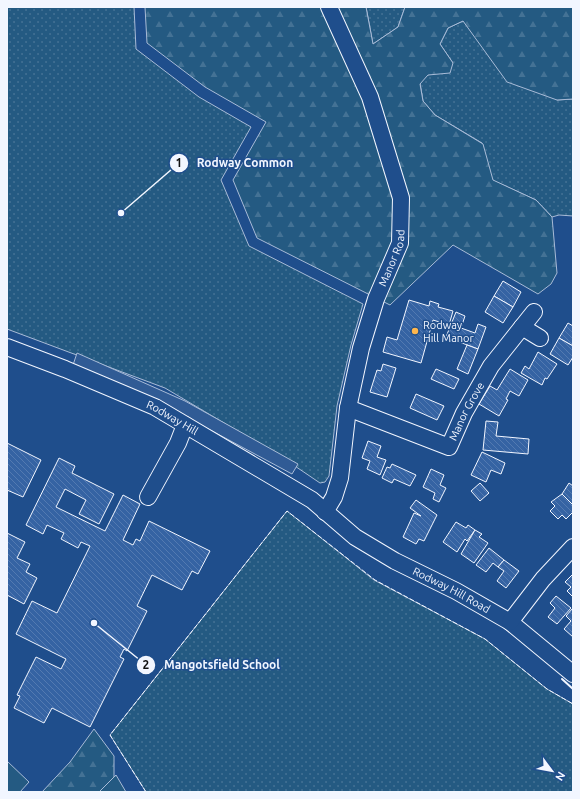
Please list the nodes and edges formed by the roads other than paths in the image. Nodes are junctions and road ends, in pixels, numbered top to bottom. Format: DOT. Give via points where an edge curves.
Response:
graph roads {
  1 [pos="329,7"];
  2 [pos="534,312"];
  3 [pos="522,327"];
  4 [pos="540,338"];
  5 [pos="7,347"];
  6 [pos="348,408"];
  7 [pos="185,425"];
  8 [pos="148,498"];
  9 [pos="325,512"];
  10 [pos="573,547"];
  11 [pos="510,622"];
  12 [pos="573,674"];
  1 -- 6 [label="street, Manor Road" via="370,97 401,198 400,243 376,299"];
  2 -- 3 [label="street, Manor Grove"];
  3 -- 4 [label="street"];
  3 -- 6 [label="street, Manor Grove" via="491,366 464,413 449,447"];
  5 -- 7 [label="street, Rodway Hill" via="155,407"];
  6 -- 9 [label="street, Manor Road" via="340,478 334,497"];
  7 -- 8 [label="street" via="178,444"];
  7 -- 9 [label="street, Rodway Hill" via="306,496"];
  9 -- 11 [label="street, Rodway Hill Road" via="355,537 395,561 456,591"];
  10 -- 11 [label="street" via="543,579"];
  11 -- 12 [label="street, Rodway Hill Road"];
}
